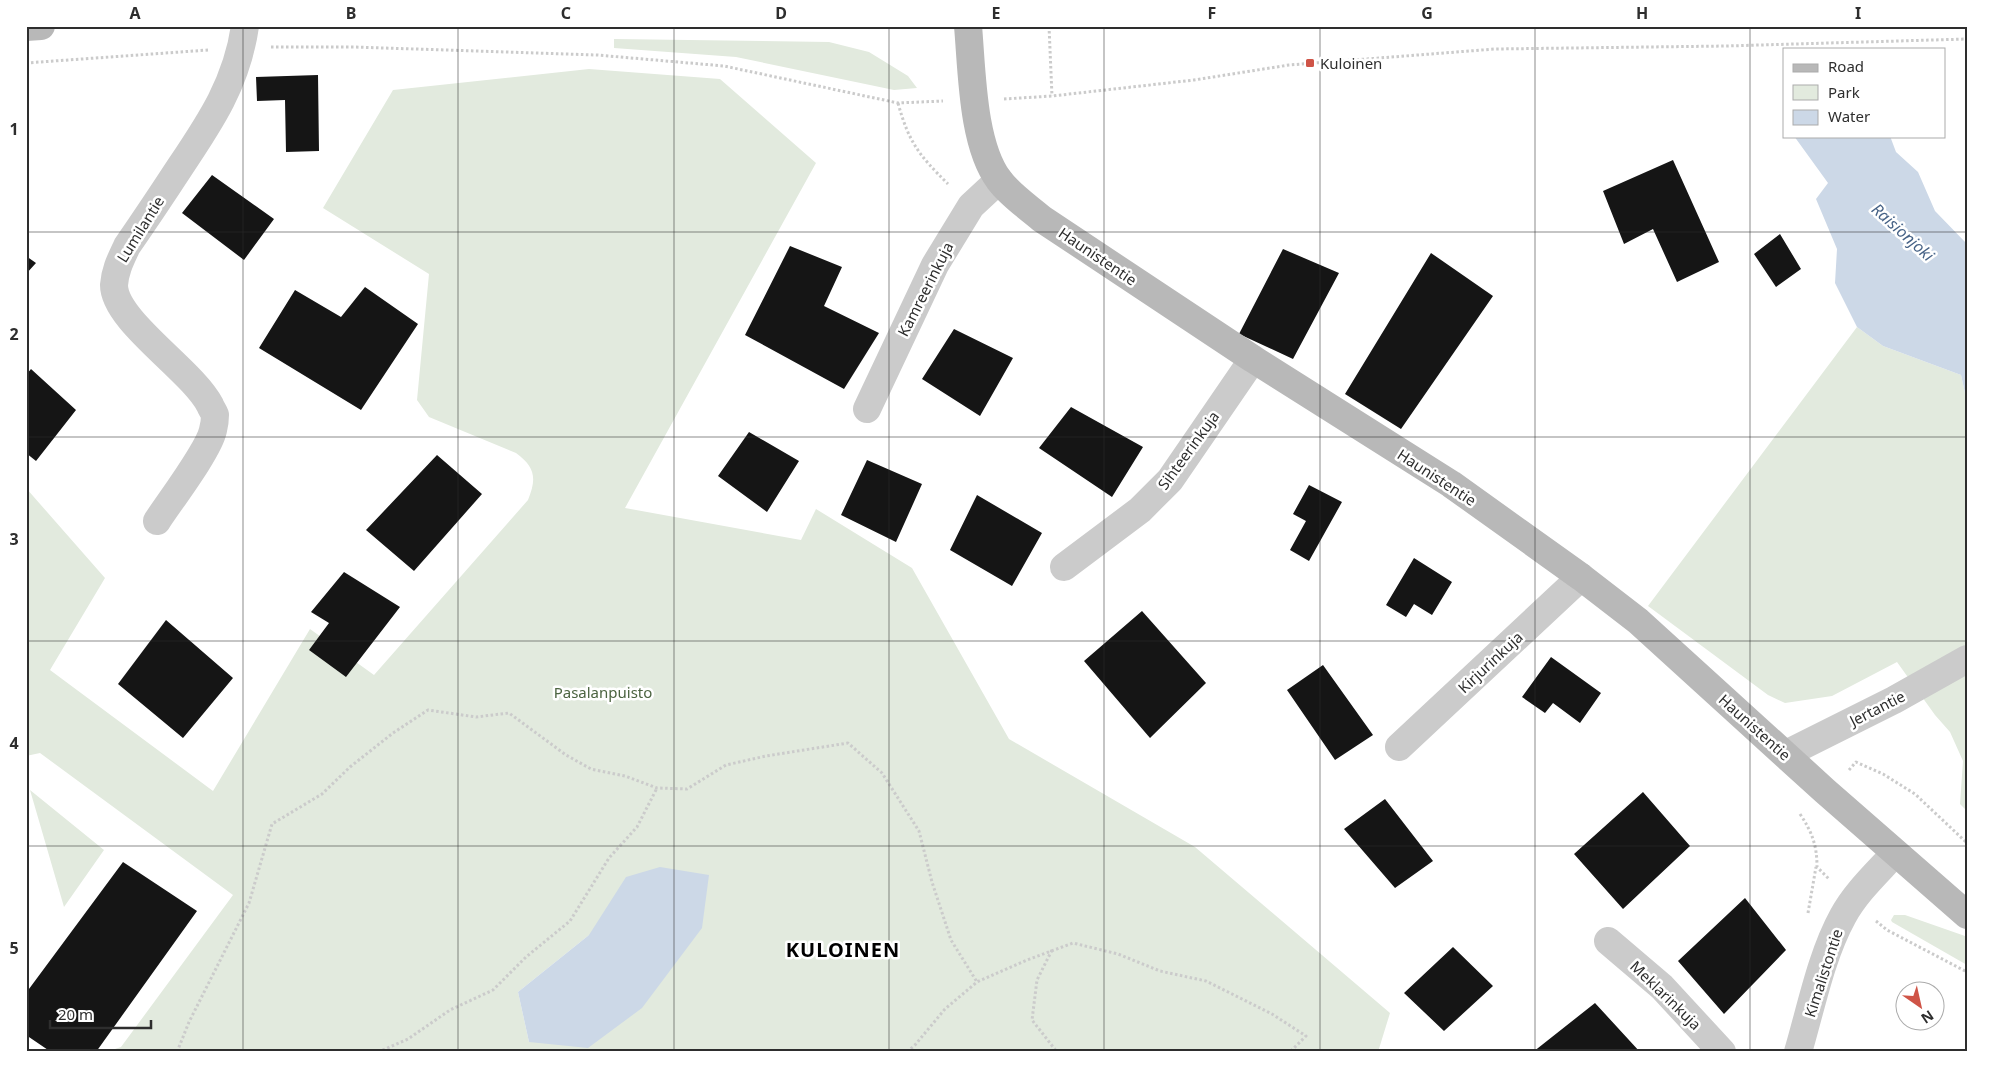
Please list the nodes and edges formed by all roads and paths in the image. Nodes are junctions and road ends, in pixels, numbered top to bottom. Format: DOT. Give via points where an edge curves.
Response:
graph roads {
  1 [pos="41,26"];
  2 [pos="968,26"];
  3 [pos="1049,26"];
  4 [pos="26,27"];
  5 [pos="244,37"];
  6 [pos="1967,39"];
  7 [pos="26,63"];
  8 [pos="898,103"];
  9 [pos="999,180"];
  10 [pos="1253,359"];
  11 [pos="867,409"];
  12 [pos="157,520"];
  13 [pos="1064,567"];
  14 [pos="1581,577"];
  15 [pos="1967,659"];
  16 [pos="1400,746"];
  17 [pos="1786,754"];
  18 [pos="1856,762"];
  19 [pos="657,788"];
  20 [pos="1967,843"];
  21 [pos="1894,853"];
  22 [pos="1967,915"];
  23 [pos="1608,941"];
  24 [pos="1052,950"];
  25 [pos="977,982"];
  26 [pos="177,1052"];
  27 [pos="378,1052"];
  28 [pos="907,1052"];
  29 [pos="1057,1052"];
  30 [pos="1290,1052"];
  31 [pos="1722,1052"];
  32 [pos="1798,1052"];
  1 -- 4 [label="street"];
  2 -- 9 [label="street, Haunistentie" via="980,135"];
  3 -- 6 [label="path" via="1052,96 1194,80 1289,65 1495,49"];
  5 -- 7 [label="path"];
  5 -- 8 [label="path" via="354,47 626,58 724,66"];
  5 -- 12 [label="street, Lumilantie" via="231,83 212,119 117,266 114,287 120,306 199,388 215,415 213,432 204,450"];
  9 -- 10 [label="street, Haunistentie" via="1042,219"];
  9 -- 11 [label="street, Kamreerinkuja" via="972,206 935,265"];
  10 -- 13 [label="street, Sihteerinkuja" via="1170,480 1140,510"];
  10 -- 14 [label="street, Haunistentie" via="1451,484"];
  14 -- 16 [label="street, Kirjurinkuja"];
  14 -- 17 [label="street, Haunistentie" via="1638,621"];
  15 -- 17 [label="street, Jertantie"];
  17 -- 21 [label="street, Haunistentie"];
  18 -- 20 [label="path" via="1915,794"];
  19 -- 25 [label="path" via="686,789 726,765 848,743 882,773 919,831 951,940"];
  19 -- 26 [label="path" via="625,776 591,769 566,755 509,713 476,717 428,710 350,767 322,794 272,824 249,903 188,1022"];
  19 -- 27 [label="path" via="637,827 610,858 570,921 526,957 493,990 450,1010 408,1039"];
  21 -- 22 [label="street, Haunistentie"];
  21 -- 32 [label="street, Kimalistontie" via="1852,900 1842,917 1828,950"];
  23 -- 31 [label="street, Meklarinkuja" via="1662,987"];
  24 -- 25 [label="path"];
  24 -- 29 [label="path" via="1037,980 1032,1020"];
  24 -- 30 [label="path" via="1073,943 1118,954 1160,971 1206,981 1272,1014 1306,1036"];
  25 -- 28 [label="path" via="945,1009"];
}
